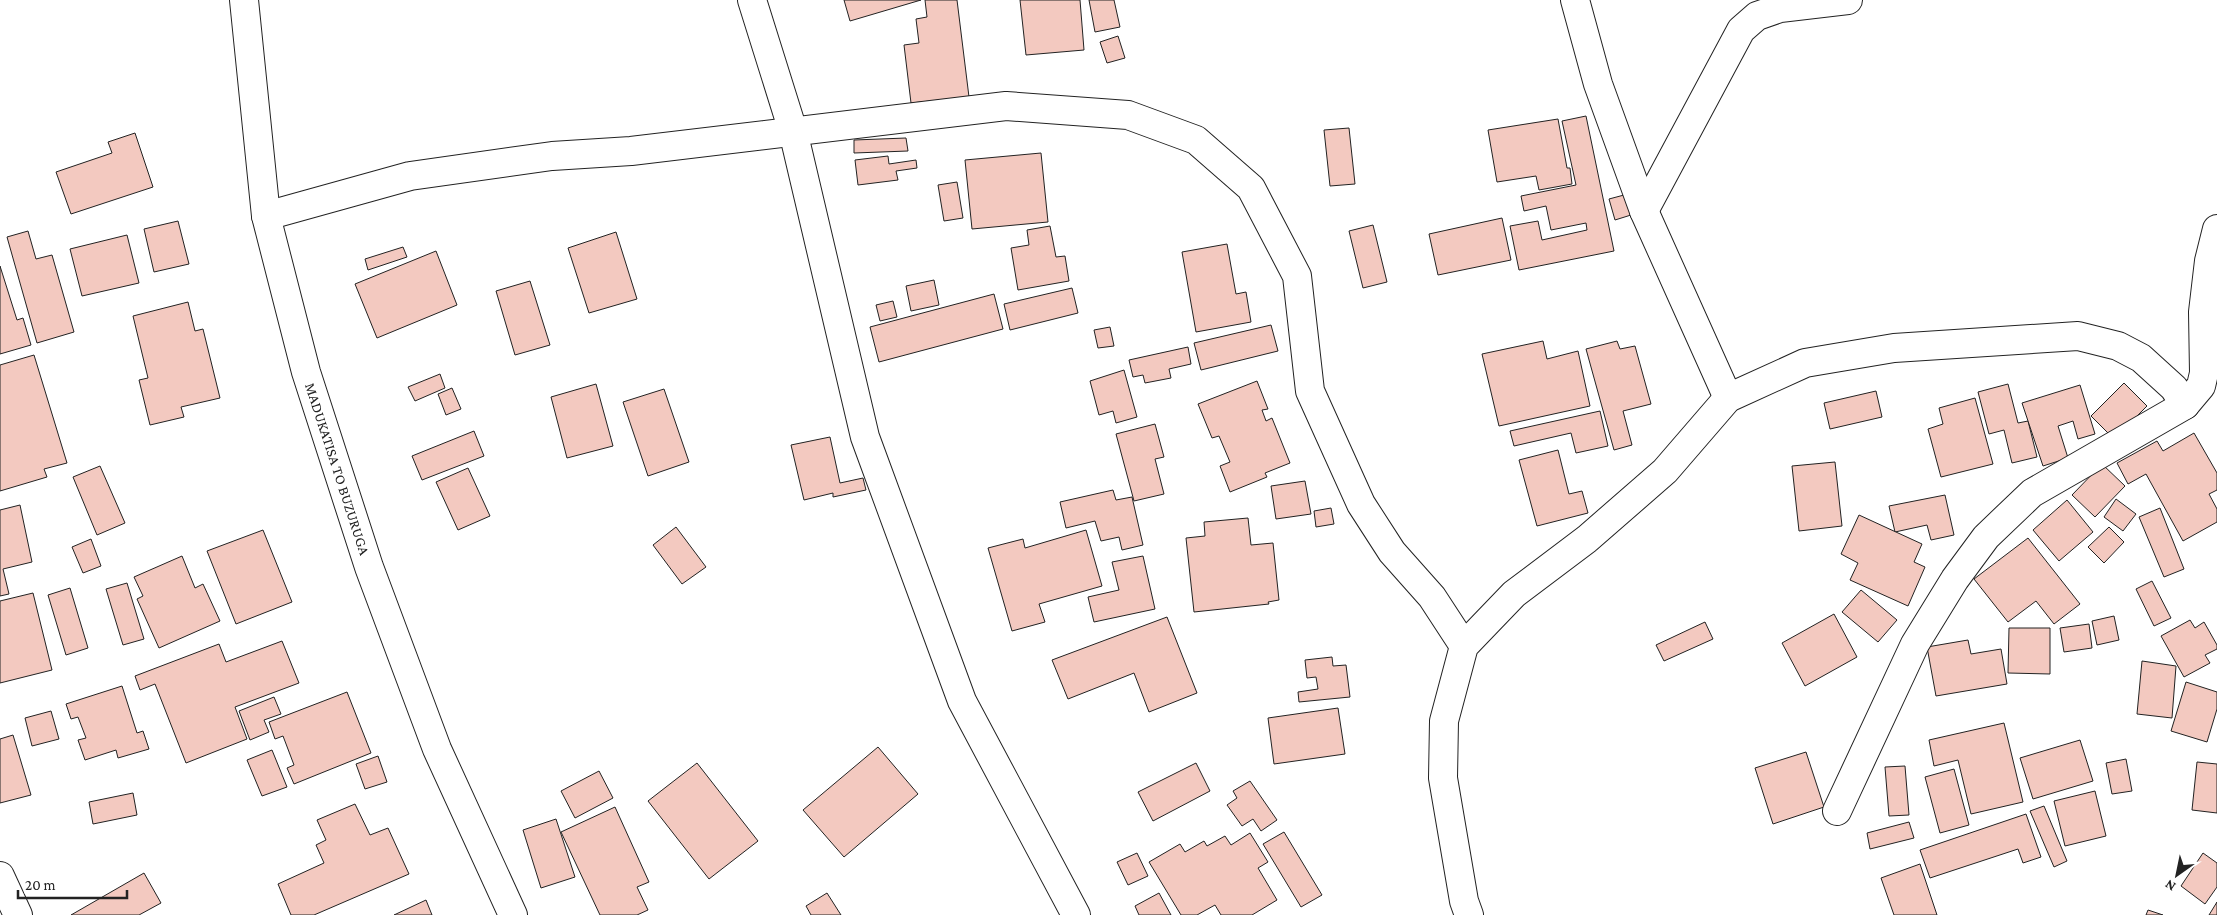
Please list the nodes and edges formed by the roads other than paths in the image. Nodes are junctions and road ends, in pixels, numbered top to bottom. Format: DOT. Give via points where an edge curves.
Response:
graph roads {
  1 [pos="244,0"];
  2 [pos="752,0"];
  3 [pos="1576,0"];
  4 [pos="1848,0"];
  5 [pos="793,131"];
  6 [pos="1644,211"];
  7 [pos="266,216"];
  8 [pos="2217,229"];
  9 [pos="1728,398"];
  10 [pos="2185,406"];
  11 [pos="1464,646"];
  12 [pos="1837,811"];
  13 [pos="0,876"];
  14 [pos="18,915"];
  15 [pos="513,915"];
  16 [pos="1076,915"];
  17 [pos="1468,915"];
  1 -- 7 [label="street, MADUKATISA TO BUZURUGA"];
  2 -- 5 [label="street"];
  3 -- 6 [label="street" via="1598,84"];
  4 -- 6 [label="street" via="1780,8 1757,16 1741,30"];
  5 -- 7 [label="street" via="631,151 552,156 410,176"];
  5 -- 11 [label="street" via="1006,106 1128,115 1196,140 1251,188 1297,276 1310,391 1361,504 1392,552 1432,597"];
  5 -- 16 [label="street" via="865,437 917,584 962,701"];
  6 -- 9 [label="street"];
  7 -- 15 [label="street, MADUKATISA TO BUZURUGA" via="306,372 369,567 437,750"];
  8 -- 10 [label="street" via="2203,312 2204,373 2201,386"];
  9 -- 10 [label="street" via="1804,363 1894,348 2078,336 2118,346 2141,358 2174,388"];
  9 -- 11 [label="street" via="1665,471 1587,539 1514,594"];
  10 -- 12 [label="street" via="2032,493 1986,537 1955,579 1916,644"];
  11 -- 17 [label="street" via="1444,721 1443,778"];
  13 -- 14 [label="street"];
}
